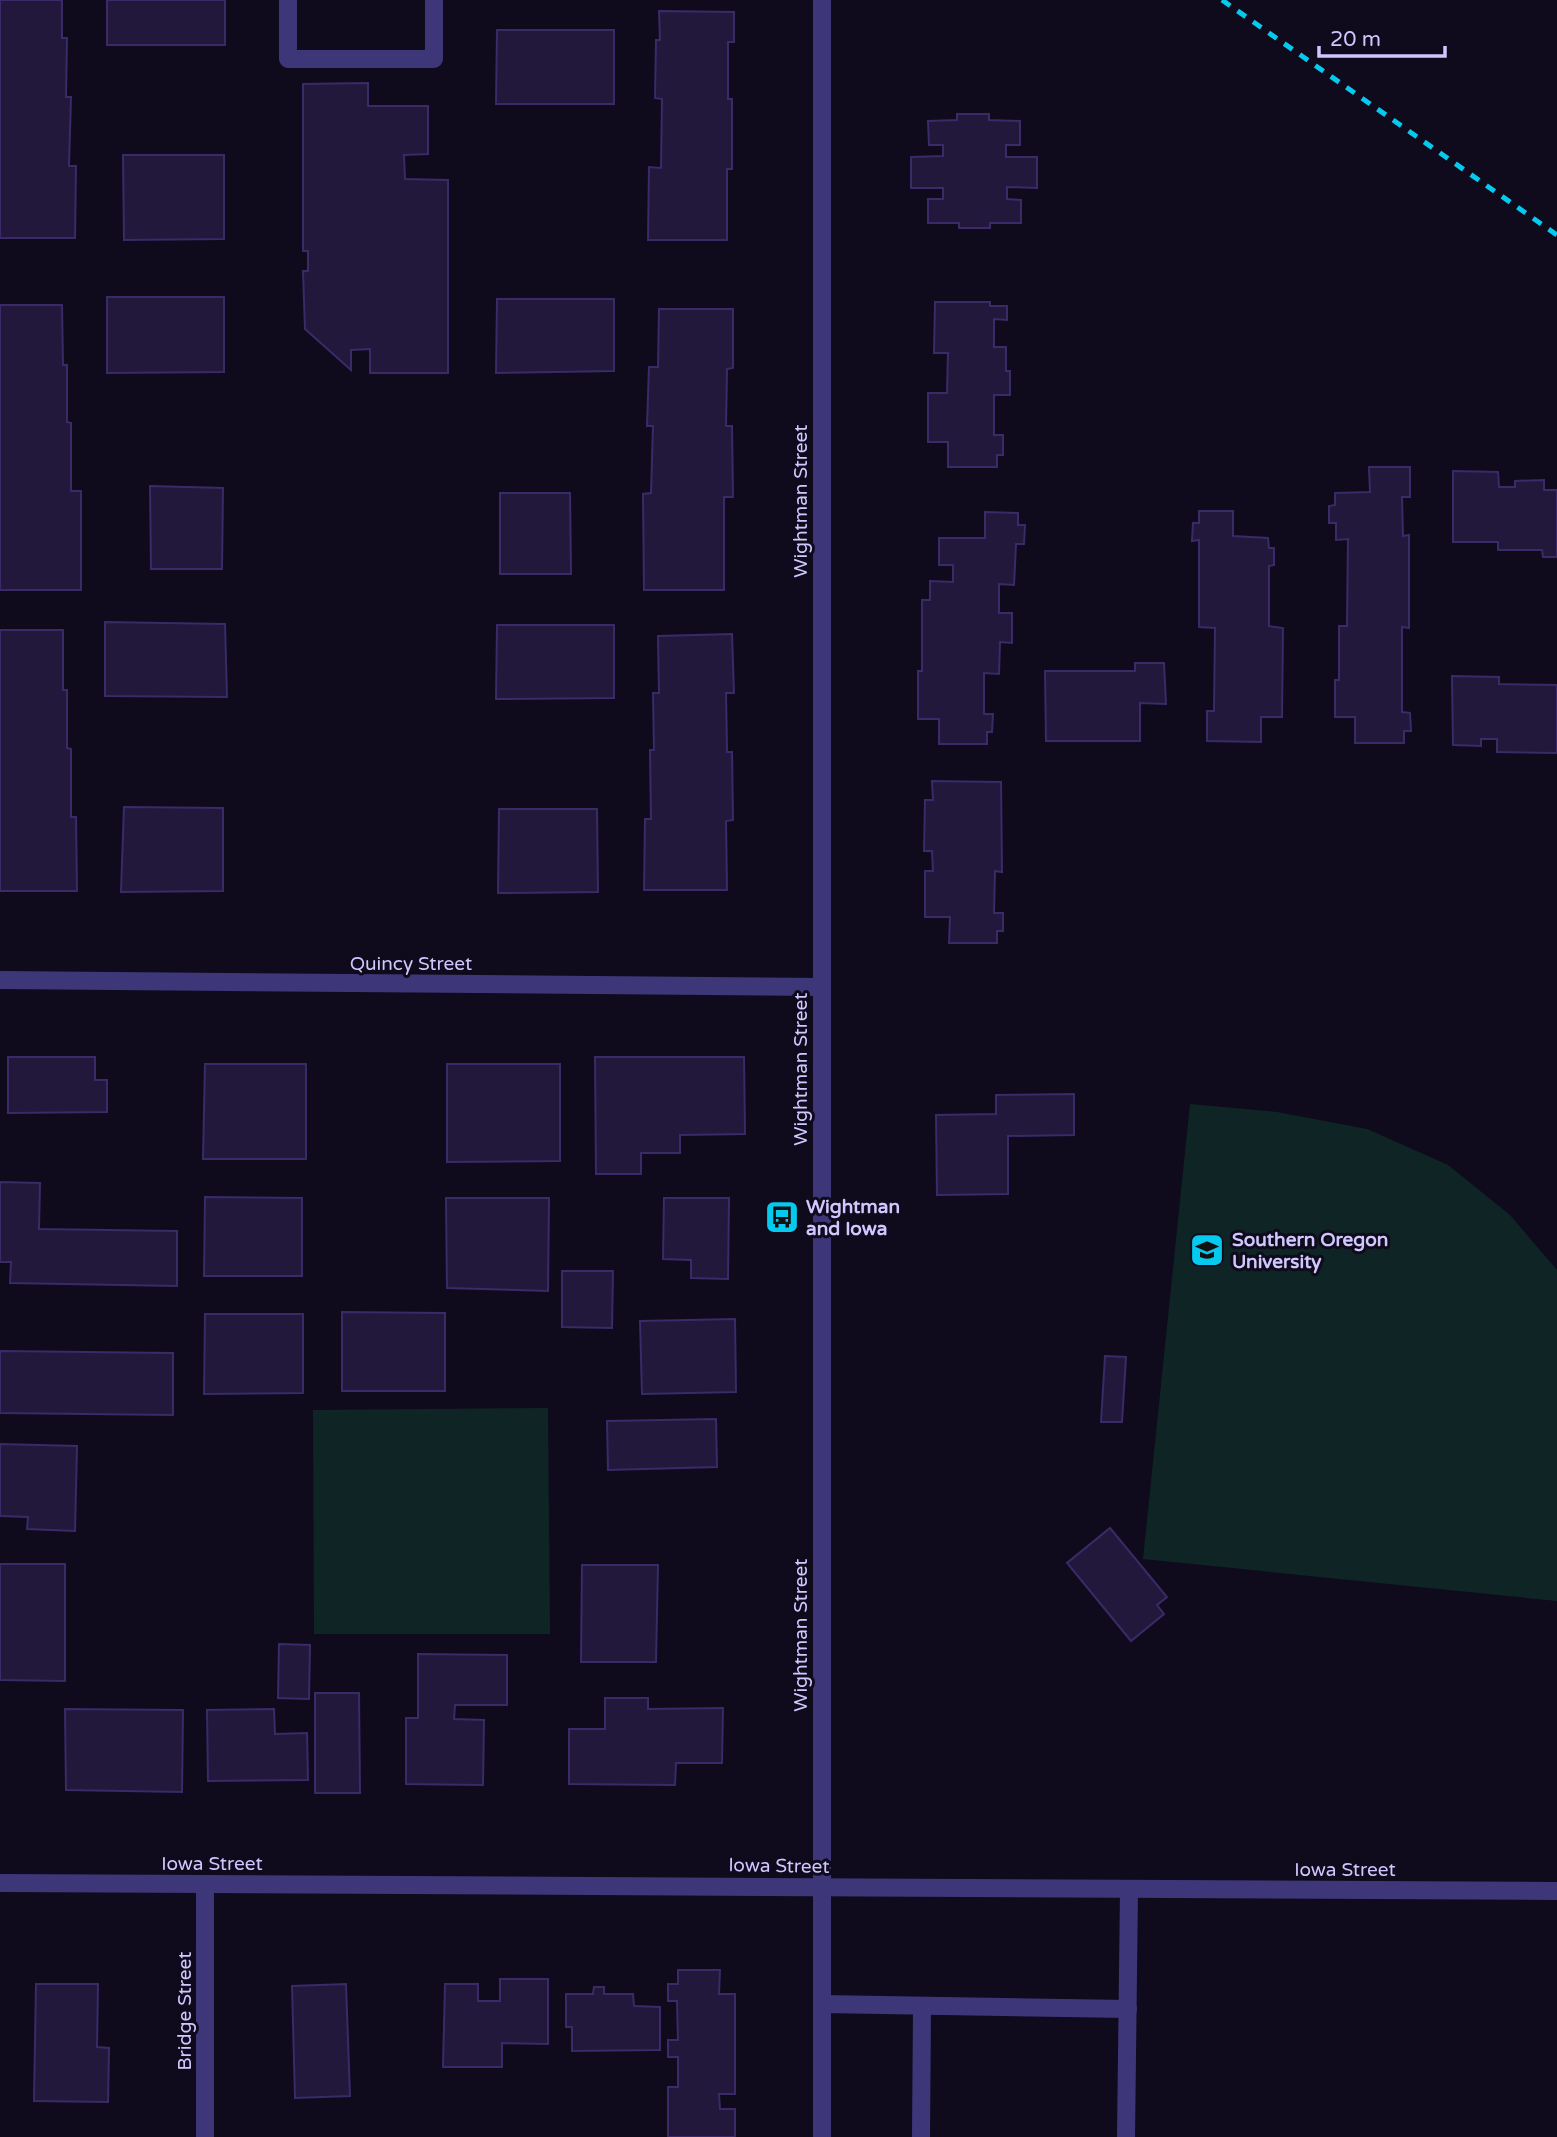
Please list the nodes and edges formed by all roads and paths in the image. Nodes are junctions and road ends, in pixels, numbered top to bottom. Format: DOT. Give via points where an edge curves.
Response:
graph roads {
  1 [pos="288,0"];
  2 [pos="434,0"];
  3 [pos="822,0"];
  4 [pos="0,980"];
  5 [pos="821,987"];
  6 [pos="0,1883"];
  7 [pos="205,1884"];
  8 [pos="821,1886"];
  9 [pos="1129,1890"];
  10 [pos="1557,1891"];
  11 [pos="822,2004"];
  12 [pos="922,2006"];
  13 [pos="1128,2009"];
  14 [pos="205,2137"];
  15 [pos="822,2137"];
  16 [pos="921,2137"];
  17 [pos="1126,2137"];
  1 -- 2 [label="street" via="288,59 434,59"];
  3 -- 5 [label="street, Wightman Street"];
  4 -- 5 [label="street, Quincy Street"];
  5 -- 8 [label="street, Wightman Street"];
  6 -- 7 [label="street, Iowa Street"];
  7 -- 8 [label="street, Iowa Street"];
  7 -- 14 [label="street, Bridge Street"];
  8 -- 9 [label="street, Iowa Street"];
  8 -- 11 [label="street, Wightman Street"];
  9 -- 10 [label="street, Iowa Street"];
  9 -- 13 [label="street"];
  11 -- 12 [label="street"];
  11 -- 15 [label="street, Wightman Street"];
  12 -- 13 [label="street"];
  12 -- 16 [label="street"];
  13 -- 17 [label="street"];
}
